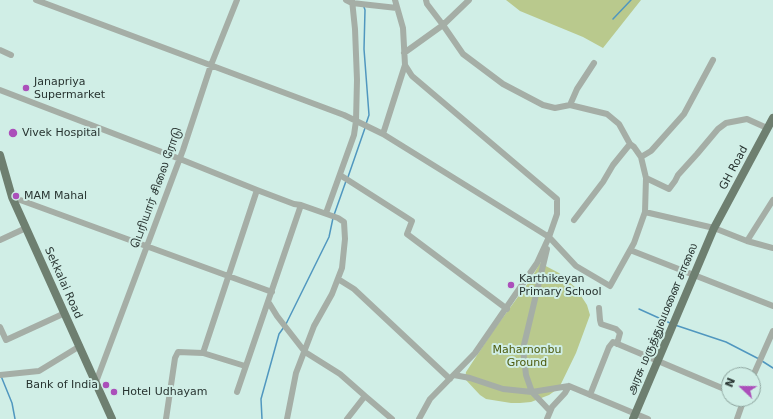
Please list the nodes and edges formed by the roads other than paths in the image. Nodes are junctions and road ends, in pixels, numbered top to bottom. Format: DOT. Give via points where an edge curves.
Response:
graph roads {
  1 [pos="36,0"];
  2 [pos="237,0"];
  3 [pos="346,0"];
  4 [pos="395,0"];
  5 [pos="426,0"];
  6 [pos="469,0"];
  7 [pos="352,1"];
  8 [pos="397,8"];
  9 [pos="443,25"];
  10 [pos="0,50"];
  11 [pos="404,53"];
  12 [pos="11,55"];
  13 [pos="713,60"];
  14 [pos="594,63"];
  15 [pos="211,65"];
  16 [pos="405,65"];
  17 [pos="0,90"];
  18 [pos="570,105"];
  19 [pos="773,118"];
  20 [pos="356,121"];
  21 [pos="767,128"];
  22 [pos="383,134"];
  23 [pos="630,144"];
  24 [pos="0,157"];
  25 [pos="641,157"];
  26 [pos="180,158"];
  27 [pos="340,175"];
  28 [pos="646,178"];
  29 [pos="257,190"];
  30 [pos="12,197"];
  31 [pos="773,200"];
  32 [pos="301,205"];
  33 [pos="645,212"];
  34 [pos="326,213"];
  35 [pos="574,220"];
  36 [pos="26,228"];
  37 [pos="714,228"];
  38 [pos="549,237"];
  39 [pos="0,240"];
  40 [pos="747,241"];
  41 [pos="146,247"];
  42 [pos="773,248"];
  43 [pos="630,250"];
  44 [pos="694,275"];
  45 [pos="229,276"];
  46 [pos="338,279"];
  47 [pos="272,292"];
  48 [pos="269,303"];
  49 [pos="773,306"];
  50 [pos="599,308"];
  51 [pos="507,309"];
  52 [pos="65,313"];
  53 [pos="0,327"];
  54 [pos="773,331"];
  55 [pos="617,344"];
  56 [pos="80,346"];
  57 [pos="305,352"];
  58 [pos="203,353"];
  59 [pos="658,360"];
  60 [pos="245,366"];
  61 [pos="757,367"];
  62 [pos="0,375"];
  63 [pos="452,377"];
  64 [pos="96,382"];
  65 [pos="570,386"];
  66 [pos="721,388"];
  67 [pos="237,392"];
  68 [pos="532,392"];
  69 [pos="590,394"];
  70 [pos="365,396"];
  71 [pos="741,407"];
  72 [pos="550,412"];
  73 [pos="634,416"];
  74 [pos="112,419"];
  75 [pos="166,419"];
  76 [pos="287,419"];
  77 [pos="347,419"];
  78 [pos="392,419"];
  79 [pos="420,419"];
  80 [pos="547,419"];
  81 [pos="648,419"];
  82 [pos="737,419"];
  1 -- 15 [label="street"];
  2 -- 15 [label="street, பெரியார் சிலை ரோடு"];
  3 -- 7 [label="street"];
  4 -- 8 [label="street"];
  5 -- 9 [label="street"];
  6 -- 9 [label="street"];
  7 -- 8 [label="street"];
  7 -- 20 [label="street" via="357,80"];
  8 -- 11 [label="street" via="403,28"];
  9 -- 11 [label="street"];
  9 -- 18 [label="street" via="463,54 502,84 543,105 555,108"];
  10 -- 12 [label="street"];
  11 -- 16 [label="street"];
  13 -- 25 [label="street" via="684,114 652,151"];
  14 -- 18 [label="street"];
  15 -- 20 [label="street"];
  15 -- 26 [label="street, பெரியார் சிலை ரோடு"];
  16 -- 22 [label="street"];
  16 -- 38 [label="street" via="412,76 557,199 557,214"];
  17 -- 26 [label="street"];
  18 -- 23 [label="street" via="607,114 619,124"];
  19 -- 21 [label="main road, GH Road"];
  20 -- 22 [label="street"];
  20 -- 27 [label="street" via="354,135"];
  21 -- 28 [label="street" via="747,119 726,123 678,175 669,189"];
  21 -- 37 [label="main road, GH Road"];
  22 -- 38 [label="street"];
  23 -- 25 [label="street"];
  23 -- 35 [label="street"];
  24 -- 30 [label="main road, Sekkalai Road"];
  25 -- 28 [label="street"];
  26 -- 29 [label="street"];
  26 -- 41 [label="street, பெரியார் சிலை ரோடு"];
  27 -- 34 [label="street"];
  27 -- 51 [label="street" via="412,221 407,234"];
  28 -- 33 [label="street"];
  29 -- 32 [label="street"];
  29 -- 45 [label="street"];
  30 -- 36 [label="main road, Sekkalai Road"];
  30 -- 41 [label="street"];
  31 -- 40 [label="street"];
  32 -- 34 [label="street"];
  32 -- 47 [label="street"];
  33 -- 37 [label="street"];
  33 -- 43 [label="street"];
  34 -- 46 [label="street" via="344,222 342,268"];
  36 -- 39 [label="street"];
  36 -- 52 [label="main road, Sekkalai Road"];
  37 -- 40 [label="street"];
  37 -- 44 [label="main road, அரசு மருத்துவமனை சாலை"];
  38 -- 43 [label="street" via="576,266 610,286"];
  38 -- 51 [label="street" via="537,263"];
  38 -- 68 [label="street" via="523,349 526,375"];
  40 -- 42 [label="street"];
  41 -- 45 [label="street"];
  41 -- 64 [label="street, பெரியார் சிலை ரோடு"];
  43 -- 44 [label="street"];
  44 -- 49 [label="street"];
  44 -- 59 [label="main road, அரசு மருத்துவமனை சாலை"];
  45 -- 47 [label="street"];
  45 -- 58 [label="street"];
  46 -- 57 [label="street" via="314,326"];
  46 -- 63 [label="street" via="354,288"];
  47 -- 48 [label="street"];
  48 -- 57 [label="street"];
  48 -- 60 [label="street"];
  50 -- 55 [label="street" via="602,324 620,333"];
  51 -- 63 [label="street" via="475,353"];
  52 -- 53 [label="street" via="6,340"];
  52 -- 56 [label="main road, Sekkalai Road"];
  54 -- 61 [label="street"];
  55 -- 59 [label="street"];
  55 -- 69 [label="street" via="614,342 610,347"];
  56 -- 62 [label="street" via="39,371"];
  56 -- 64 [label="main road, Sekkalai Road"];
  57 -- 70 [label="street" via="340,374"];
  57 -- 76 [label="street" via="296,374"];
  58 -- 60 [label="street"];
  58 -- 75 [label="street" via="178,352"];
  59 -- 66 [label="street"];
  59 -- 73 [label="main road, அரசு மருத்துவமனை சாலை"];
  60 -- 67 [label="street"];
  63 -- 68 [label="street" via="470,378 503,389"];
  63 -- 79 [label="street" via="430,400"];
  64 -- 74 [label="main road, Sekkalai Road"];
  65 -- 68 [label="street"];
  65 -- 69 [label="street"];
  65 -- 72 [label="street"];
  68 -- 72 [label="street"];
  69 -- 73 [label="street"];
  70 -- 77 [label="street"];
  70 -- 78 [label="street"];
  71 -- 82 [label="street"];
  72 -- 80 [label="street"];
  73 -- 81 [label="street"];
}
